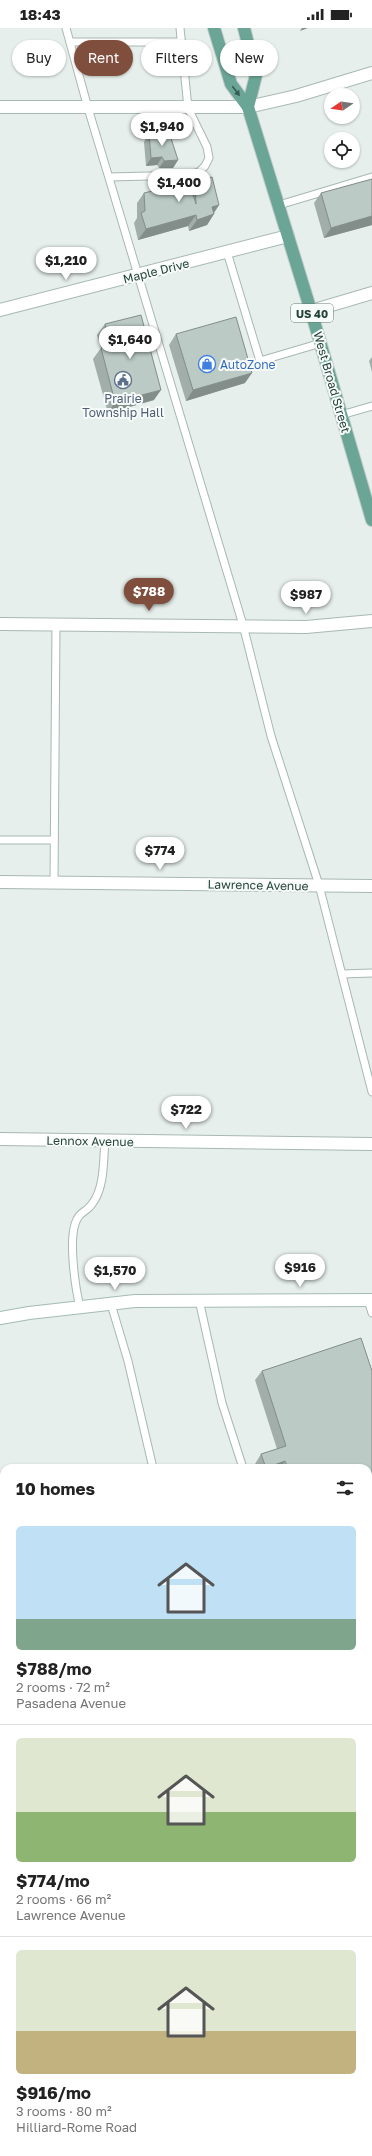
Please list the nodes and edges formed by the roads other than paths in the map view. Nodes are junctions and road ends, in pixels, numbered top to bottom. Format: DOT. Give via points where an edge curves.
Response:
graph roads {
  1 [pos="66,28"];
  2 [pos="180,28"];
  3 [pos="214,28"];
  4 [pos="244,28"];
  5 [pos="182,40"];
  6 [pos="70,42"];
  7 [pos="141,42"];
  8 [pos="372,73"];
  9 [pos="185,76"];
  10 [pos="0,107"];
  11 [pos="248,107"];
  12 [pos="88,108"];
  13 [pos="188,108"];
  14 [pos="109,177"];
  15 [pos="372,177"];
  16 [pos="279,205"];
  17 [pos="288,236"];
  18 [pos="228,252"];
  19 [pos="138,276"];
  20 [pos="372,293"];
  21 [pos="0,310"];
  22 [pos="311,312"];
  23 [pos="321,343"];
  24 [pos="372,406"];
  25 [pos="342,415"];
  26 [pos="371,516"];
  27 [pos="372,621"];
  28 [pos="0,624"];
  29 [pos="56,624"];
  30 [pos="243,625"];
  31 [pos="0,840"];
  32 [pos="54,840"];
  33 [pos="0,882"];
  34 [pos="54,883"];
  35 [pos="319,885"];
  36 [pos="372,886"];
  37 [pos="342,974"];
  38 [pos="372,974"];
  39 [pos="372,1092"];
  40 [pos="0,1139"];
  41 [pos="105,1141"];
  42 [pos="372,1144"];
  43 [pos="199,1300"];
  44 [pos="370,1300"];
  45 [pos="110,1304"];
  46 [pos="80,1307"];
  47 [pos="372,1313"];
  48 [pos="0,1318"];
  49 [pos="153,1464"];
  50 [pos="242,1464"];
  1 -- 6 [label="lane"];
  2 -- 5 [label="lane"];
  3 -- 11 [label="main road, West Broad Street / US 40, one-way" via="231,84"];
  4 -- 11 [label="main road" via="256,75"];
  6 -- 7 [label="lane"];
  6 -- 12 [label="lane"];
  8 -- 11 [label="street" via="296,96"];
  9 -- 13 [label="lane"];
  10 -- 12 [label="street"];
  11 -- 13 [label="street"];
  11 -- 16 [label="main road, West Broad Street / US 40"];
  12 -- 13 [label="street"];
  12 -- 14 [label="lane"];
  13 -- 14 [label="lane" via="207,147 208,158 199,172 189,175"];
  14 -- 19 [label="lane"];
  15 -- 16 [label="lane"];
  16 -- 17 [label="main road, West Broad Street / US 40"];
  17 -- 18 [label="street, Maple Drive"];
  17 -- 22 [label="main road, West Broad Street / US 40"];
  18 -- 19 [label="street, Maple Drive"];
  18 -- 23 [label="lane" via="260,361"];
  19 -- 21 [label="street, Maple Drive"];
  19 -- 30 [label="lane"];
  20 -- 22 [label="street"];
  22 -- 23 [label="main road, West Broad Street / US 40"];
  23 -- 25 [label="main road, West Broad Street / US 40"];
  24 -- 25 [label="lane"];
  25 -- 26 [label="main road, West Broad Street / US 40"];
  27 -- 30 [label="street" via="306,627"];
  28 -- 29 [label="street"];
  29 -- 30 [label="street"];
  29 -- 32 [label="lane"];
  30 -- 35 [label="lane" via="271,736"];
  31 -- 32 [label="lane"];
  32 -- 34 [label="lane"];
  33 -- 34 [label="street, Lawrence Avenue"];
  34 -- 35 [label="street, Lawrence Avenue"];
  35 -- 36 [label="street, Lawrence Avenue"];
  35 -- 37 [label="lane"];
  37 -- 38 [label="lane"];
  37 -- 39 [label="lane"];
  40 -- 41 [label="street, Lennox Avenue"];
  41 -- 42 [label="street, Lennox Avenue"];
  41 -- 46 [label="lane" via="102,1181 97,1195 92,1205 79,1214 74,1225 73,1268"];
  43 -- 44 [label="street"];
  43 -- 45 [label="street"];
  43 -- 50 [label="lane" via="222,1403"];
  44 -- 47 [label="lane"];
  45 -- 46 [label="street"];
  45 -- 49 [label="lane" via="128,1361"];
  46 -- 48 [label="street"];
}
